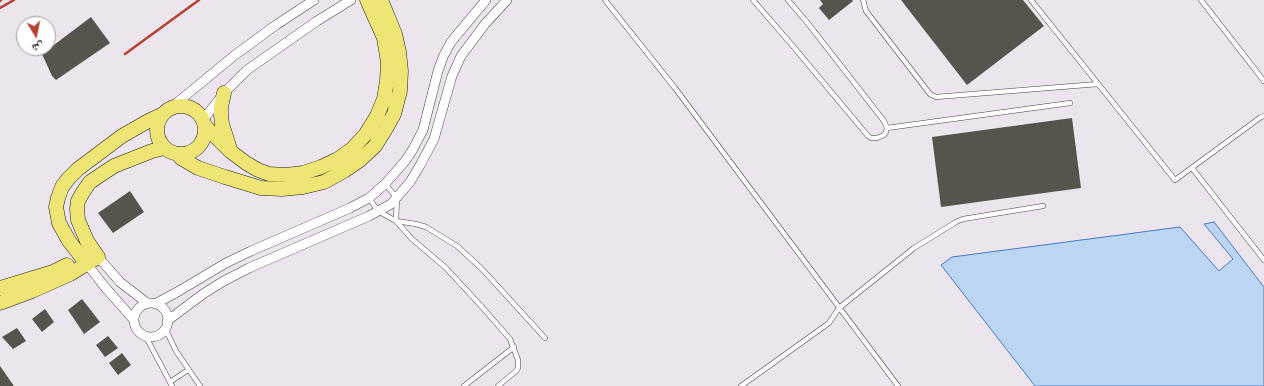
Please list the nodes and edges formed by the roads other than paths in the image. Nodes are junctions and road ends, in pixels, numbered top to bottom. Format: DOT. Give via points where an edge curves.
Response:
graph roads {
  1 [pos="314,0"];
  2 [pos="351,0"];
  3 [pos="367,0"];
  4 [pos="381,0"];
  5 [pos="486,0"];
  6 [pos="507,0"];
  7 [pos="604,0"];
  8 [pos="753,0"];
  9 [pos="788,0"];
  10 [pos="863,0"];
  11 [pos="1032,0"];
  12 [pos="1201,0"];
  13 [pos="390,36"];
  14 [pos="1264,81"];
  15 [pos="1098,84"];
  16 [pos="224,93"];
  17 [pos="1070,104"];
  18 [pos="164,112"];
  19 [pos="1263,118"];
  20 [pos="204,123"];
  21 [pos="887,128"];
  22 [pos="164,148"];
  23 [pos="230,151"];
  24 [pos="178,154"];
  25 [pos="1192,168"];
  26 [pos="385,184"];
  27 [pos="368,198"];
  28 [pos="397,198"];
  29 [pos="1043,206"];
  30 [pos="378,211"];
  31 [pos="396,221"];
  32 [pos="89,257"];
  33 [pos="1264,260"];
  34 [pos="0,288"];
  35 [pos="0,303"];
  36 [pos="151,304"];
  37 [pos="839,308"];
  38 [pos="134,320"];
  39 [pos="166,325"];
  40 [pos="145,335"];
  41 [pos="545,338"];
  42 [pos="514,347"];
  43 [pos="188,370"];
  44 [pos="171,384"];
  45 [pos="200,386"];
  46 [pos="464,386"];
  47 [pos="498,386"];
  48 [pos="741,386"];
  49 [pos="898,386"];
  1 -- 18 [label="street" via="235,55"];
  2 -- 16 [label="street" via="247,70"];
  3 -- 13 [label="main road"];
  4 -- 13 [label="main road"];
  5 -- 26 [label="street" via="451,42 438,71 423,130 406,160"];
  6 -- 28 [label="street" via="461,56 452,76 434,139 410,182"];
  7 -- 37 [label="lane" via="675,88"];
  8 -- 21 [label="lane" via="868,136 880,138"];
  9 -- 21 [label="lane"];
  10 -- 15 [label="lane" via="866,11 930,94 936,97"];
  11 -- 15 [label="lane"];
  12 -- 14 [label="lane"];
  13 -- 23 [label="main road" via="387,81 384,99 377,116 366,134 338,159 303,173 269,174 246,163"];
  13 -- 24 [label="main road" via="399,52 401,71 400,91 394,114 375,146 344,171 324,182 303,187 261,188 198,168"];
  15 -- 25 [label="lane" via="1175,180"];
  16 -- 20 [label="street"];
  16 -- 23 [label="main road" via="221,115"];
  17 -- 21 [label="lane"];
  18 -- 20 [label="main road" via="185,106 196,111"];
  18 -- 22 [label="main road" via="157,123 156,132"];
  18 -- 32 [label="main road" via="109,146 78,169 62,187 56,207 57,215 64,232"];
  19 -- 25 [label="lane"];
  20 -- 23 [label="main road"];
  20 -- 24 [label="main road" via="205,136 200,145 193,152"];
  22 -- 24 [label="main road"];
  22 -- 32 [label="main road" via="114,166 90,182 82,192 78,201 78,220"];
  25 -- 33 [label="lane"];
  26 -- 27 [label="street"];
  26 -- 28 [label="lane"];
  27 -- 30 [label="lane"];
  27 -- 36 [label="street" via="334,216 226,263 179,291"];
  28 -- 30 [label="street"];
  28 -- 31 [label="lane"];
  29 -- 37 [label="lane" via="956,222 914,248"];
  30 -- 31 [label="lane"];
  30 -- 39 [label="street" via="222,282 197,298"];
  31 -- 41 [label="lane" via="426,227 457,246 482,269"];
  31 -- 42 [label="lane" via="412,239 446,268 504,331"];
  32 -- 34 [label="main road"];
  32 -- 35 [label="main road" via="70,274"];
  32 -- 36 [label="street"];
  32 -- 38 [label="street" via="104,286"];
  36 -- 38 [label="street" via="138,309"];
  36 -- 39 [label="street" via="159,305 164,310"];
  37 -- 48 [label="lane" via="829,323"];
  37 -- 49 [label="lane"];
  38 -- 40 [label="street" via="138,331"];
  39 -- 40 [label="street" via="156,336"];
  39 -- 43 [label="lane" via="176,351"];
  40 -- 44 [label="lane"];
  42 -- 46 [label="lane"];
  42 -- 47 [label="lane" via="518,368"];
  43 -- 44 [label="lane"];
  43 -- 45 [label="lane"];
}
